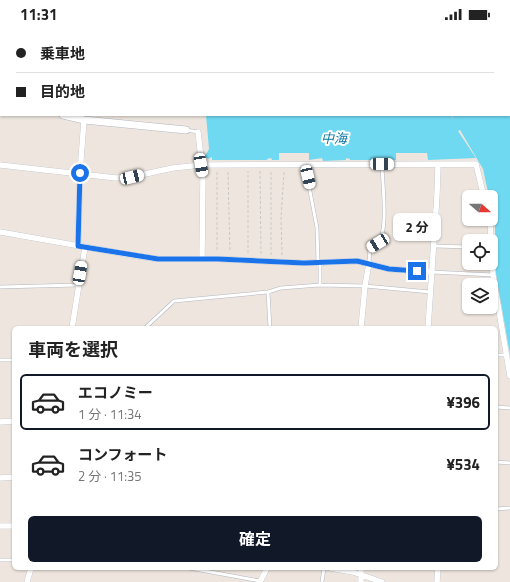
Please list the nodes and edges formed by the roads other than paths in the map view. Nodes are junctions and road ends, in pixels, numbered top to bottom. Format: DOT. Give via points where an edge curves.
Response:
graph roads {
  1 [pos="67,116"];
  2 [pos="84,120"];
  3 [pos="186,130"];
  4 [pos="198,132"];
  5 [pos="382,164"];
  6 [pos="0,165"];
  7 [pos="201,165"];
  8 [pos="305,165"];
  9 [pos="438,165"];
  10 [pos="80,173"];
  11 [pos="482,190"];
  12 [pos="0,232"];
  13 [pos="78,246"];
  14 [pos="434,246"];
  15 [pos="462,246"];
  16 [pos="85,247"];
  17 [pos="202,258"];
  18 [pos="319,262"];
  19 [pos="369,263"];
  20 [pos="493,270"];
  21 [pos="432,272"];
  22 [pos="493,275"];
  23 [pos="78,285"];
  24 [pos="320,285"];
  25 [pos="365,286"];
  26 [pos="0,287"];
  27 [pos="268,292"];
  28 [pos="430,292"];
  29 [pos="72,326"];
  30 [pos="147,326"];
  31 [pos="270,326"];
  32 [pos="362,326"];
  33 [pos="428,326"];
  34 [pos="498,355"];
  35 [pos="506,355"];
  36 [pos="0,360"];
  37 [pos="12,360"];
  38 [pos="510,376"];
  39 [pos="498,407"];
  40 [pos="510,408"];
  41 [pos="12,421"];
  42 [pos="0,422"];
  43 [pos="498,462"];
  44 [pos="510,463"];
  45 [pos="0,478"];
  46 [pos="12,478"];
  47 [pos="510,508"];
  48 [pos="498,509"];
  49 [pos="0,526"];
  50 [pos="12,526"];
  51 [pos="0,560"];
  52 [pos="12,560"];
  53 [pos="30,570"];
  54 [pos="199,570"];
  55 [pos="266,570"];
  56 [pos="324,570"];
  57 [pos="339,570"];
  58 [pos="361,570"];
  59 [pos="438,570"];
  60 [pos="360,575"];
  61 [pos="27,582"];
  62 [pos="260,582"];
  63 [pos="322,582"];
  64 [pos="360,582"];
  65 [pos="382,582"];
  66 [pos="437,582"];
  1 -- 2 [label="street"];
  2 -- 3 [label="street"];
  2 -- 10 [label="street"];
  3 -- 4 [label="lane"];
  4 -- 7 [label="street"];
  5 -- 8 [label="street"];
  5 -- 9 [label="street"];
  5 -- 19 [label="lane" via="385,217 378,243 370,247"];
  6 -- 10 [label="street"];
  7 -- 8 [label="street"];
  7 -- 10 [label="street" via="132,177 116,178"];
  7 -- 17 [label="street"];
  8 -- 18 [label="lane" via="317,228"];
  9 -- 11 [label="street" via="476,164"];
  9 -- 14 [label="street"];
  10 -- 13 [label="street"];
  12 -- 13 [label="street"];
  13 -- 16 [label="street"];
  14 -- 15 [label="lane"];
  14 -- 21 [label="street"];
  16 -- 17 [label="street" via="158,259"];
  16 -- 23 [label="street"];
  17 -- 18 [label="street"];
  18 -- 19 [label="street"];
  18 -- 24 [label="lane"];
  19 -- 21 [label="street" via="389,269"];
  19 -- 25 [label="street"];
  20 -- 22 [label="street"];
  21 -- 22 [label="lane"];
  21 -- 28 [label="street"];
  22 -- 35 [label="street"];
  23 -- 26 [label="lane"];
  23 -- 29 [label="street"];
  24 -- 25 [label="lane"];
  24 -- 27 [label="lane" via="281,288"];
  25 -- 28 [label="lane"];
  25 -- 32 [label="street"];
  27 -- 30 [label="lane" via="174,301"];
  27 -- 31 [label="lane"];
  28 -- 33 [label="street"];
  34 -- 35 [label="lane"];
  35 -- 38 [label="street"];
  36 -- 37 [label="lane"];
  39 -- 40 [label="lane"];
  41 -- 42 [label="street"];
  43 -- 44 [label="lane"];
  45 -- 46 [label="street"];
  47 -- 48 [label="lane"];
  49 -- 50 [label="street"];
  51 -- 52 [label="lane"];
  53 -- 61 [label="street"];
  54 -- 62 [label="lane"];
  55 -- 62 [label="street"];
  56 -- 63 [label="lane"];
  57 -- 60 [label="street"];
  58 -- 60 [label="street"];
  59 -- 66 [label="street"];
  60 -- 64 [label="street"];
  60 -- 65 [label="street"];
}
